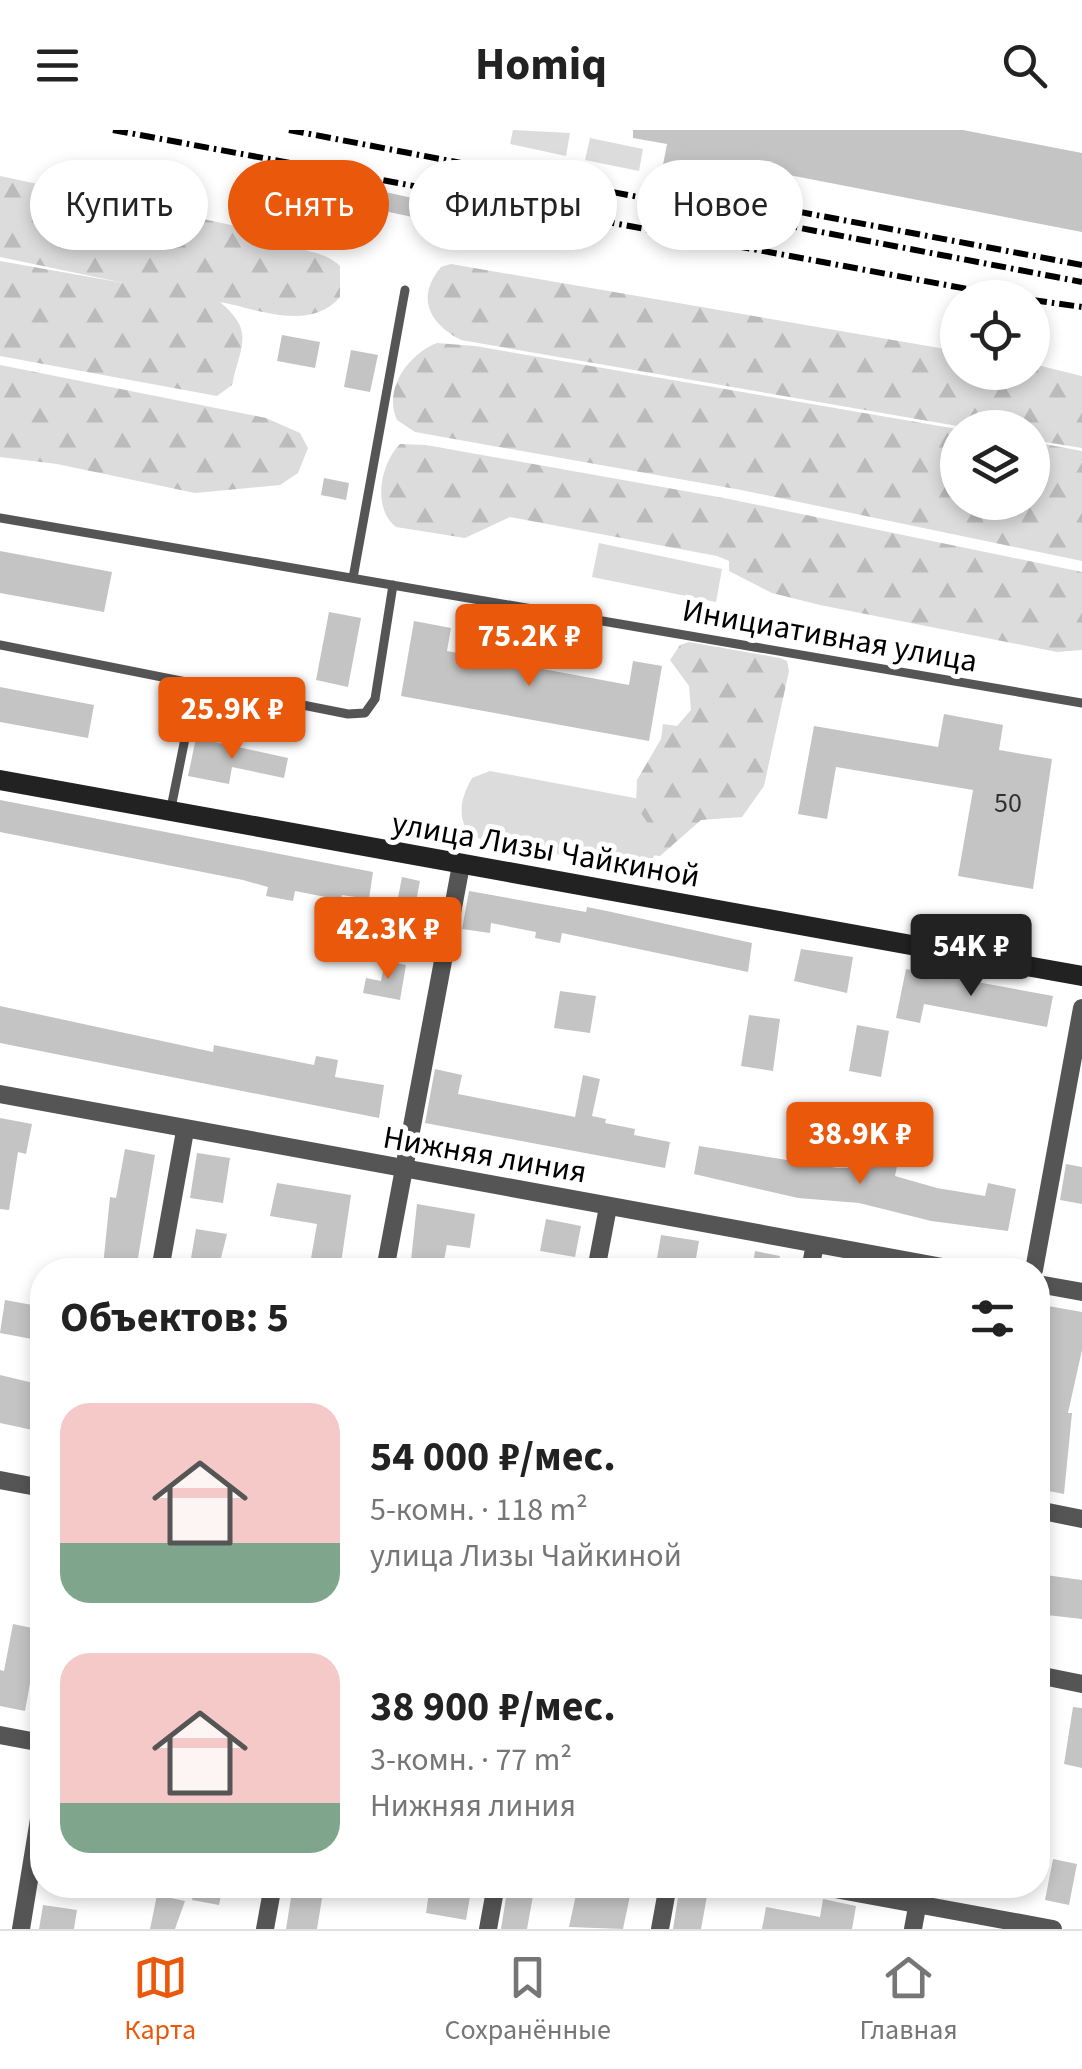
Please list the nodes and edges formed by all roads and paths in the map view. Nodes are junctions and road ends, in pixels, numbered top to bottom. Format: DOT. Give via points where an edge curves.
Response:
graph roads {
  1 [pos="405,290"];
  2 [pos="0,518"];
  3 [pos="353,578"];
  4 [pos="393,585"];
  5 [pos="0,645"];
  6 [pos="196,684"];
  7 [pos="1082,703"];
  8 [pos="0,780"];
  9 [pos="170,811"];
  10 [pos="461,864"];
  11 [pos="1082,976"];
  12 [pos="1082,1008"];
  13 [pos="0,1094"];
  14 [pos="185,1131"];
  15 [pos="404,1170"];
  16 [pos="608,1207"];
  17 [pos="815,1244"];
  18 [pos="162,1258"];
  19 [pos="387,1258"];
  20 [pos="598,1258"];
  21 [pos="812,1258"];
  22 [pos="893,1258"];
  23 [pos="1036,1258"];
  24 [pos="1050,1286"];
  25 [pos="1082,1292"];
  26 [pos="0,1480"];
  27 [pos="30,1486"];
  28 [pos="1050,1512"];
  29 [pos="1082,1519"];
  30 [pos="1050,1677"];
  31 [pos="1082,1684"];
  32 [pos="0,1735"];
  33 [pos="30,1741"];
  34 [pos="30,1874"];
  35 [pos="271,1898"];
  36 [pos="494,1898"];
  37 [pos="666,1898"];
  38 [pos="884,1898"];
  39 [pos="918,1898"];
  40 [pos="917,1904"];
  41 [pos="21,1929"];
  42 [pos="265,1929"];
  43 [pos="488,1929"];
  44 [pos="660,1929"];
  45 [pos="912,1929"];
  46 [pos="1053,1929"];
  1 -- 3 [label="lane"];
  2 -- 3 [label="lane, Инициативная улица"];
  3 -- 4 [label="lane, Инициативная улица"];
  4 -- 6 [label="lane" via="375,700 364,713"];
  4 -- 7 [label="lane, Инициативная улица"];
  5 -- 6 [label="lane"];
  6 -- 9 [label="lane"];
  8 -- 9 [label="main road, улица Лизы Чайкиной"];
  9 -- 10 [label="main road, улица Лизы Чайкиной"];
  10 -- 11 [label="main road, улица Лизы Чайкиной"];
  10 -- 15 [label="street"];
  12 -- 23 [label="street"];
  13 -- 14 [label="street, Нижняя линия"];
  14 -- 15 [label="street, Нижняя линия"];
  14 -- 18 [label="street"];
  15 -- 16 [label="street, Нижняя линия"];
  15 -- 19 [label="street"];
  16 -- 17 [label="street, Нижняя линия"];
  16 -- 20 [label="street"];
  17 -- 21 [label="street"];
  17 -- 22 [label="street, Нижняя линия"];
  24 -- 25 [label="street"];
  26 -- 27 [label="street"];
  28 -- 29 [label="street"];
  30 -- 31 [label="street"];
  32 -- 33 [label="street"];
  34 -- 41 [label="street"];
  35 -- 42 [label="street"];
  36 -- 43 [label="street"];
  37 -- 44 [label="street"];
  38 -- 40 [label="street"];
  39 -- 40 [label="street"];
  40 -- 45 [label="street"];
  40 -- 46 [label="street"];
}
